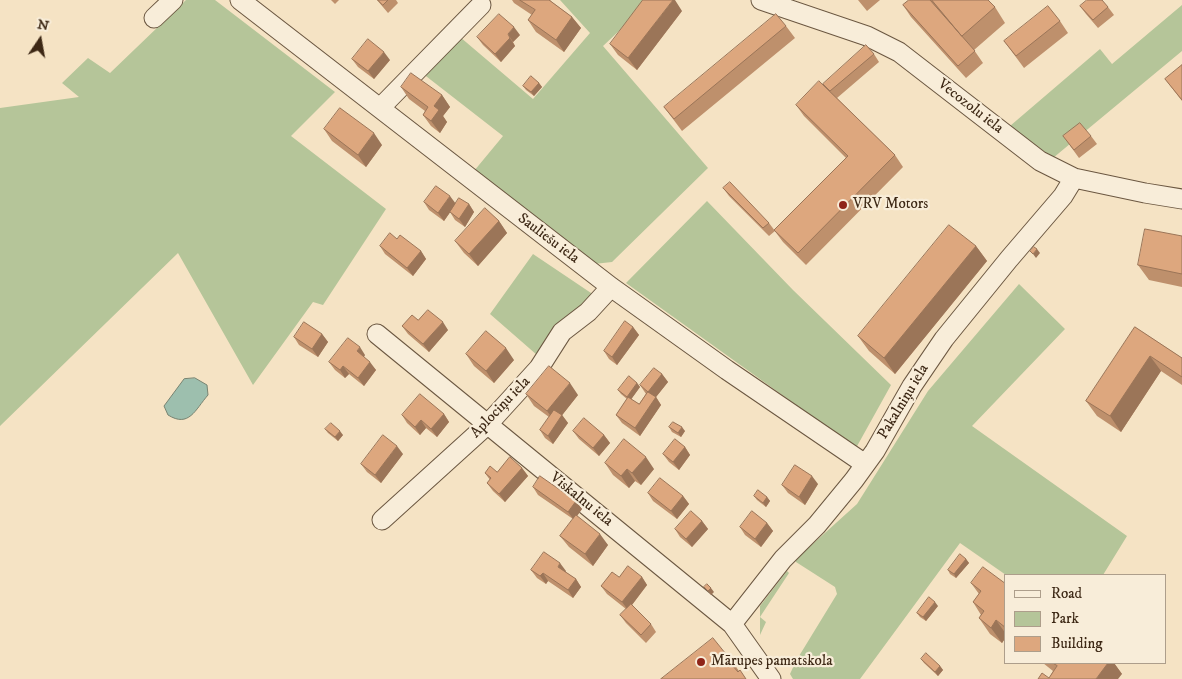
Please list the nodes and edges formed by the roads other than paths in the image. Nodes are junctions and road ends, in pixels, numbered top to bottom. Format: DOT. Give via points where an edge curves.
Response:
graph roads {
  1 [pos="173,0"];
  2 [pos="240,0"];
  3 [pos="761,0"];
  4 [pos="481,5"];
  5 [pos="154,18"];
  6 [pos="380,108"];
  7 [pos="1074,178"];
  8 [pos="1182,199"];
  9 [pos="611,287"];
  10 [pos="377,334"];
  11 [pos="488,424"];
  12 [pos="865,464"];
  13 [pos="382,520"];
  14 [pos="732,624"];
  15 [pos="771,679"];
  1 -- 5 [label="street"];
  2 -- 6 [label="street, Sauliešu iela"];
  3 -- 7 [label="street, Vecozolu iela" via="867,36 899,52 1040,161"];
  4 -- 6 [label="street"];
  6 -- 9 [label="street, Sauliešu iela"];
  7 -- 8 [label="street, Vecozolu iela"];
  7 -- 12 [label="street, Pakalniņu iela" via="1063,196 944,339"];
  9 -- 11 [label="street, Aplociņu iela" via="588,312 562,332 539,368"];
  9 -- 12 [label="street, Sauliešu iela"];
  10 -- 11 [label="street, Viskalnu iela"];
  11 -- 13 [label="street, Aplociņu iela"];
  11 -- 14 [label="street, Viskalnu iela"];
  12 -- 14 [label="street, Pakalniņu iela"];
  14 -- 15 [label="street, Viskalnu iela"];
}
